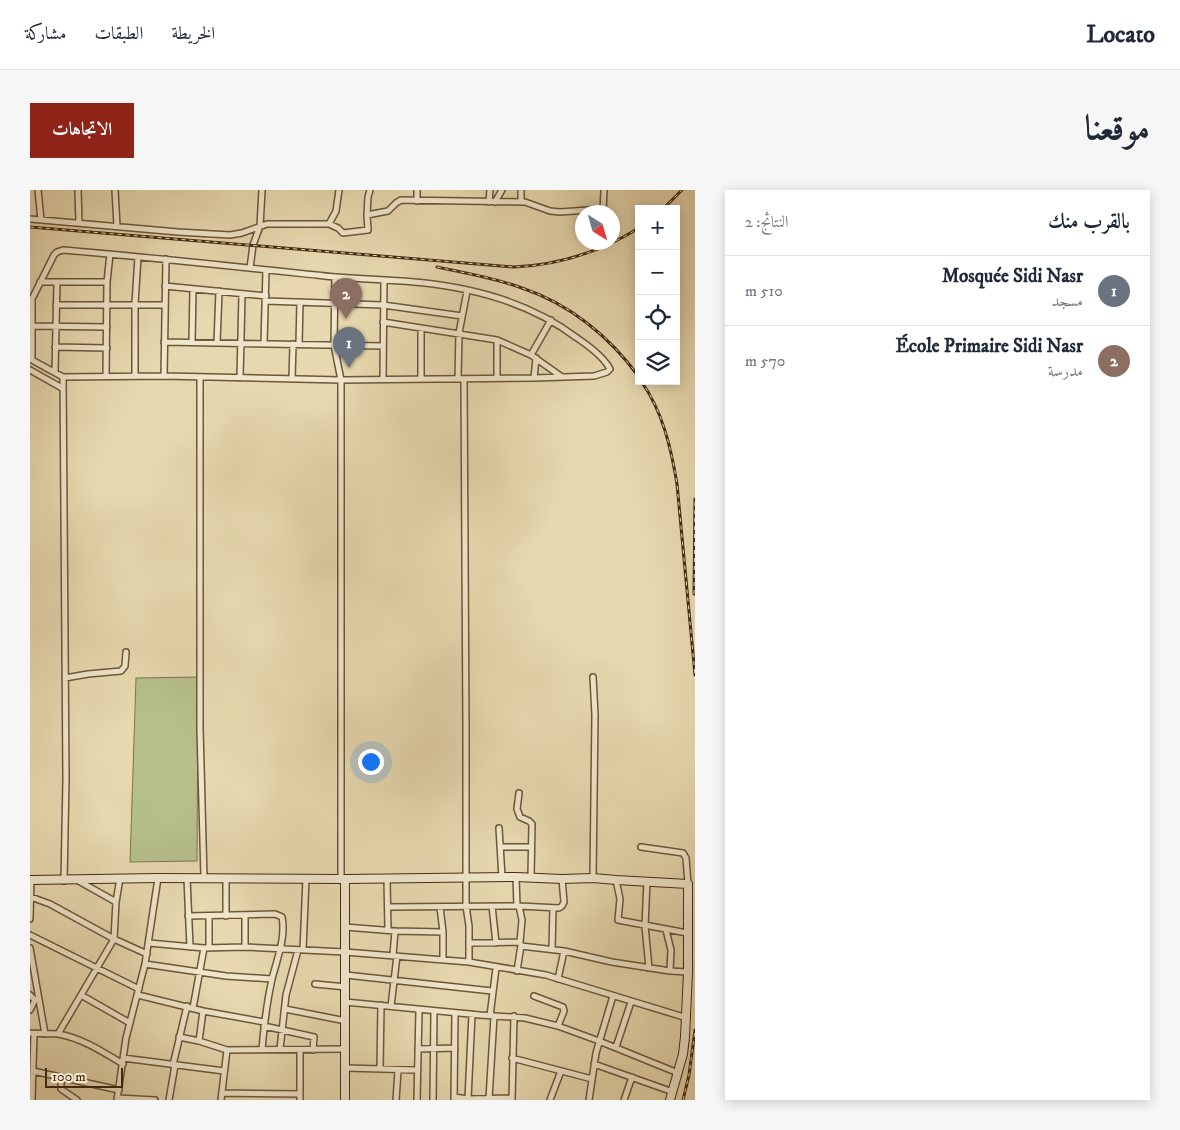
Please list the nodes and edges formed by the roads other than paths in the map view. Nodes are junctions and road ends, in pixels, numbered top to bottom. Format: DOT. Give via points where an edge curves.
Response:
graph roads {
  1 [pos="38,190"];
  2 [pos="78,190"];
  3 [pos="84,190"];
  4 [pos="115,190"];
  5 [pos="262,190"];
  6 [pos="340,190"];
  7 [pos="417,190"];
  8 [pos="490,190"];
  9 [pos="502,190"];
  10 [pos="521,190"];
  11 [pos="604,190"];
  12 [pos="370,191"];
  13 [pos="417,201"];
  14 [pos="488,202"];
  15 [pos="495,202"];
  16 [pos="521,202"];
  17 [pos="603,205"];
  18 [pos="575,212"];
  19 [pos="367,215"];
  20 [pos="30,219"];
  21 [pos="41,220"];
  22 [pos="79,223"];
  23 [pos="329,224"];
  24 [pos="117,226"];
  25 [pos="260,226"];
  26 [pos="110,254"];
  27 [pos="138,257"];
  28 [pos="166,260"];
  29 [pos="250,268"];
  30 [pos="266,270"];
  31 [pos="335,278"];
  32 [pos="384,280"];
  33 [pos="40,282"];
  34 [pos="57,282"];
  35 [pos="107,282"];
  36 [pos="165,286"];
  37 [pos="193,289"];
  38 [pos="219,291"];
  39 [pos="466,291"];
  40 [pos="242,294"];
  41 [pos="266,298"];
  42 [pos="31,301"];
  43 [pos="300,302"];
  44 [pos="56,304"];
  45 [pos="136,304"];
  46 [pos="335,304"];
  47 [pos="107,305"];
  48 [pos="164,305"];
  49 [pos="383,305"];
  50 [pos="462,316"];
  51 [pos="551,320"];
  52 [pos="383,322"];
  53 [pos="55,325"];
  54 [pos="33,326"];
  55 [pos="107,327"];
  56 [pos="420,328"];
  57 [pos="459,333"];
  58 [pos="498,340"];
  59 [pos="164,342"];
  60 [pos="192,342"];
  61 [pos="217,343"];
  62 [pos="240,344"];
  63 [pos="264,344"];
  64 [pos="296,344"];
  65 [pos="334,345"];
  66 [pos="383,346"];
  67 [pos="55,347"];
  68 [pos="107,348"];
  69 [pos="534,356"];
  70 [pos="31,360"];
  71 [pos="30,370"];
  72 [pos="55,372"];
  73 [pos="106,376"];
  74 [pos="135,376"];
  75 [pos="164,376"];
  76 [pos="63,377"];
  77 [pos="200,378"];
  78 [pos="240,378"];
  79 [pos="497,378"];
  80 [pos="534,378"];
  81 [pos="562,378"];
  82 [pos="292,379"];
  83 [pos="383,379"];
  84 [pos="422,379"];
  85 [pos="461,379"];
  86 [pos="341,380"];
  87 [pos="62,388"];
  88 [pos="126,652"];
  89 [pos="593,677"];
  90 [pos="65,678"];
  91 [pos="519,793"];
  92 [pos="499,828"];
  93 [pos="502,847"];
  94 [pos="531,847"];
  95 [pos="641,847"];
  96 [pos="502,877"];
  97 [pos="516,877"];
  98 [pos="532,877"];
  99 [pos="120,878"];
  100 [pos="158,878"];
  101 [pos="187,878"];
  102 [pos="204,878"];
  103 [pos="226,878"];
  104 [pos="306,878"];
  105 [pos="387,878"];
  106 [pos="467,878"];
  107 [pos="592,878"];
  108 [pos="343,879"];
  109 [pos="562,879"];
  110 [pos="30,880"];
  111 [pos="64,880"];
  112 [pos="77,880"];
  113 [pos="616,880"];
  114 [pos="646,881"];
  115 [pos="688,884"];
  116 [pos="31,897"];
  117 [pos="116,902"];
  118 [pos="466,906"];
  119 [pos="492,906"];
  120 [pos="518,906"];
  121 [pos="388,907"];
  122 [pos="440,907"];
  123 [pos="553,908"];
  124 [pos="30,912"];
  125 [pos="245,915"];
  126 [pos="188,916"];
  127 [pos="209,916"];
  128 [pos="226,916"];
  129 [pos="30,919"];
  130 [pos="345,926"];
  131 [pos="644,926"];
  132 [pos="388,930"];
  133 [pos="666,930"];
  134 [pos="395,931"];
  135 [pos="443,932"];
  136 [pos="687,934"];
  137 [pos="30,935"];
  138 [pos="114,939"];
  139 [pos="149,942"];
  140 [pos="469,943"];
  141 [pos="496,943"];
  142 [pos="521,944"];
  143 [pos="245,947"];
  144 [pos="30,948"];
  145 [pos="190,948"];
  146 [pos="206,948"];
  147 [pos="281,948"];
  148 [pos="552,949"];
  149 [pos="301,950"];
  150 [pos="564,951"];
  151 [pos="345,952"];
  152 [pos="147,954"];
  153 [pos="395,956"];
  154 [pos="32,958"];
  155 [pos="443,960"];
  156 [pos="469,962"];
  157 [pos="145,964"];
  158 [pos="96,968"];
  159 [pos="496,968"];
  160 [pos="649,968"];
  161 [pos="517,971"];
  162 [pos="670,971"];
  163 [pos="200,972"];
  164 [pos="688,972"];
  165 [pos="346,975"];
  166 [pos="272,979"];
  167 [pos="558,979"];
  168 [pos="394,980"];
  169 [pos="315,984"];
  170 [pos="346,987"];
  171 [pos="139,989"];
  172 [pos="492,991"];
  173 [pos="80,995"];
  174 [pos="138,995"];
  175 [pos="534,996"];
  176 [pos="613,996"];
  177 [pos="35,997"];
  178 [pos="345,1002"];
  179 [pos="631,1002"];
  180 [pos="381,1005"];
  181 [pos="391,1006"];
  182 [pos="190,1007"];
  183 [pos="285,1009"];
  184 [pos="30,1010"];
  185 [pos="419,1010"];
  186 [pos="203,1011"];
  187 [pos="434,1011"];
  188 [pos="455,1013"];
  189 [pos="472,1014"];
  190 [pos="492,1016"];
  191 [pos="514,1016"];
  192 [pos="686,1018"];
  193 [pos="346,1021"];
  194 [pos="130,1023"];
  195 [pos="264,1024"];
  196 [pos="558,1026"];
  197 [pos="281,1030"];
  198 [pos="31,1033"];
  199 [pos="45,1034"];
  200 [pos="58,1034"];
  201 [pos="179,1037"];
  202 [pos="199,1041"];
  203 [pos="599,1041"];
  204 [pos="616,1047"];
  205 [pos="455,1048"];
  206 [pos="262,1049"];
  207 [pos="280,1049"];
  208 [pos="346,1049"];
  209 [pos="418,1049"];
  210 [pos="432,1049"];
  211 [pos="227,1050"];
  212 [pos="300,1050"];
  213 [pos="313,1050"];
  214 [pos="123,1058"];
  215 [pos="512,1058"];
  216 [pos="123,1064"];
  217 [pos="594,1064"];
  218 [pos="174,1065"];
  219 [pos="346,1068"];
  220 [pos="380,1069"];
  221 [pos="417,1070"];
  222 [pos="33,1071"];
  223 [pos="224,1071"];
  224 [pos="398,1071"];
  225 [pos="561,1071"];
  226 [pos="678,1073"];
  227 [pos="61,1077"];
  228 [pos="632,1077"];
  229 [pos="592,1079"];
  230 [pos="31,1082"];
  231 [pos="119,1090"];
  232 [pos="673,1092"];
  233 [pos="225,1093"];
  234 [pos="300,1097"];
  235 [pos="117,1099"];
  236 [pos="454,1099"];
  237 [pos="468,1099"];
  238 [pos="489,1099"];
  239 [pos="512,1099"];
  240 [pos="32,1100"];
  241 [pos="77,1100"];
  242 [pos="155,1100"];
  243 [pos="170,1100"];
  244 [pos="221,1100"];
  245 [pos="227,1100"];
  246 [pos="345,1100"];
  247 [pos="396,1100"];
  248 [pos="417,1100"];
  249 [pos="433,1100"];
  250 [pos="550,1100"];
  251 [pos="590,1100"];
  252 [pos="624,1100"];
  253 [pos="670,1100"];
  1 -- 21 [label="street"];
  2 -- 3 [label="street"];
  2 -- 22 [label="street"];
  4 -- 24 [label="street"];
  5 -- 25 [label="street"];
  6 -- 23 [label="street" via="336,211"];
  7 -- 13 [label="street"];
  8 -- 14 [label="street"];
  9 -- 15 [label="street"];
  10 -- 16 [label="street"];
  11 -- 17 [label="street"];
  12 -- 19 [label="street"];
  13 -- 14 [label="street"];
  13 -- 19 [label="street" via="399,201 388,211"];
  14 -- 15 [label="street"];
  15 -- 16 [label="street"];
  16 -- 18 [label="street" via="550,212"];
  19 -- 23 [label="street" via="368,230 343,233"];
  20 -- 21 [label="street"];
  21 -- 22 [label="street"];
  22 -- 24 [label="street"];
  23 -- 25 [label="street"];
  24 -- 25 [label="street" via="230,235"];
  25 -- 29 [label="street"];
  26 -- 27 [label="street"];
  26 -- 33 [label="street" via="62,250 57,252"];
  26 -- 35 [label="street"];
  27 -- 28 [label="street"];
  27 -- 45 [label="street"];
  28 -- 29 [label="street"];
  28 -- 36 [label="street"];
  29 -- 30 [label="street"];
  30 -- 31 [label="street"];
  30 -- 41 [label="street"];
  31 -- 32 [label="street"];
  31 -- 46 [label="street"];
  32 -- 39 [label="street"];
  32 -- 49 [label="street"];
  33 -- 34 [label="street"];
  33 -- 42 [label="street"];
  34 -- 35 [label="street"];
  34 -- 44 [label="street"];
  35 -- 47 [label="street"];
  36 -- 37 [label="street"];
  36 -- 48 [label="street"];
  37 -- 38 [label="street"];
  37 -- 60 [label="street"];
  38 -- 40 [label="street"];
  38 -- 61 [label="street"];
  39 -- 50 [label="street"];
  39 -- 51 [label="street" via="503,300"];
  40 -- 41 [label="street"];
  40 -- 62 [label="street"];
  41 -- 43 [label="street"];
  41 -- 63 [label="street"];
  42 -- 54 [label="street"];
  43 -- 46 [label="street"];
  43 -- 64 [label="street"];
  44 -- 47 [label="street"];
  44 -- 53 [label="street"];
  45 -- 47 [label="street"];
  45 -- 48 [label="street"];
  45 -- 74 [label="street"];
  46 -- 49 [label="street"];
  46 -- 65 [label="street"];
  47 -- 55 [label="street"];
  48 -- 59 [label="street"];
  49 -- 50 [label="street"];
  49 -- 52 [label="street"];
  50 -- 57 [label="street"];
  51 -- 69 [label="street"];
  51 -- 81 [label="street" via="592,349 610,369 594,376"];
  52 -- 56 [label="street"];
  52 -- 66 [label="street"];
  53 -- 54 [label="street"];
  53 -- 55 [label="street"];
  53 -- 67 [label="street"];
  54 -- 70 [label="street"];
  55 -- 68 [label="street"];
  56 -- 57 [label="street"];
  56 -- 84 [label="street"];
  57 -- 58 [label="street"];
  57 -- 85 [label="street"];
  58 -- 69 [label="street"];
  58 -- 79 [label="street"];
  59 -- 60 [label="street"];
  59 -- 75 [label="street"];
  60 -- 61 [label="street"];
  61 -- 62 [label="street"];
  62 -- 63 [label="street"];
  62 -- 78 [label="street"];
  63 -- 64 [label="street"];
  64 -- 65 [label="street"];
  64 -- 82 [label="street"];
  65 -- 66 [label="street"];
  65 -- 86 [label="street"];
  66 -- 83 [label="street"];
  67 -- 68 [label="street"];
  67 -- 72 [label="street"];
  68 -- 73 [label="street"];
  69 -- 80 [label="street"];
  69 -- 81 [label="street"];
  70 -- 72 [label="street"];
  71 -- 87 [label="street"];
  72 -- 76 [label="street"];
  73 -- 74 [label="street"];
  73 -- 76 [label="street"];
  74 -- 75 [label="street"];
  75 -- 77 [label="street"];
  76 -- 87 [label="street"];
  77 -- 78 [label="street"];
  77 -- 102 [label="street" via="200,729"];
  78 -- 82 [label="street"];
  79 -- 80 [label="street"];
  79 -- 85 [label="street"];
  80 -- 81 [label="street"];
  82 -- 86 [label="street"];
  83 -- 84 [label="street"];
  83 -- 86 [label="street"];
  84 -- 85 [label="street"];
  85 -- 106 [label="street"];
  86 -- 108 [label="street"];
  87 -- 90 [label="street"];
  88 -- 90 [label="street" via="125,666 120,671"];
  89 -- 107 [label="street" via="596,715"];
  90 -- 111 [label="street"];
  91 -- 94 [label="street" via="518,812 523,820 532,824"];
  92 -- 93 [label="street"];
  93 -- 94 [label="street"];
  93 -- 96 [label="street"];
  94 -- 98 [label="street"];
  95 -- 115 [label="street" via="683,853"];
  96 -- 97 [label="street"];
  96 -- 106 [label="street"];
  97 -- 98 [label="street"];
  97 -- 120 [label="street"];
  98 -- 109 [label="street"];
  99 -- 100 [label="street"];
  99 -- 112 [label="street"];
  99 -- 117 [label="street"];
  100 -- 101 [label="street"];
  100 -- 139 [label="street"];
  101 -- 102 [label="street"];
  101 -- 126 [label="street"];
  102 -- 103 [label="street"];
  103 -- 104 [label="street"];
  103 -- 128 [label="street"];
  104 -- 108 [label="street"];
  104 -- 149 [label="street"];
  105 -- 106 [label="street"];
  105 -- 108 [label="street"];
  105 -- 121 [label="street"];
  106 -- 118 [label="street"];
  107 -- 109 [label="street"];
  107 -- 113 [label="street"];
  108 -- 130 [label="street"];
  109 -- 123 [label="street" via="564,902 562,906"];
  110 -- 111 [label="street"];
  110 -- 116 [label="street"];
  111 -- 112 [label="street"];
  112 -- 117 [label="street"];
  113 -- 114 [label="street"];
  113 -- 131 [label="street" via="620,899 618,920"];
  114 -- 115 [label="street"];
  114 -- 131 [label="street"];
  115 -- 136 [label="street"];
  116 -- 124 [label="street"];
  116 -- 138 [label="street"];
  117 -- 138 [label="street"];
  118 -- 119 [label="street"];
  118 -- 122 [label="street"];
  118 -- 140 [label="street"];
  119 -- 120 [label="street"];
  119 -- 141 [label="street"];
  120 -- 123 [label="street"];
  120 -- 142 [label="street" via="522,920"];
  121 -- 122 [label="street"];
  121 -- 132 [label="street"];
  122 -- 135 [label="street"];
  123 -- 148 [label="street"];
  124 -- 129 [label="street"];
  125 -- 128 [label="street"];
  125 -- 143 [label="street"];
  125 -- 147 [label="street" via="275,914 282,917"];
  126 -- 127 [label="street"];
  126 -- 145 [label="street"];
  127 -- 128 [label="street"];
  127 -- 146 [label="street"];
  130 -- 132 [label="street"];
  130 -- 151 [label="street"];
  131 -- 133 [label="street"];
  131 -- 160 [label="street"];
  132 -- 134 [label="street"];
  133 -- 136 [label="street"];
  133 -- 162 [label="street" via="671,950"];
  134 -- 135 [label="street"];
  134 -- 153 [label="street"];
  135 -- 155 [label="street"];
  136 -- 164 [label="street"];
  137 -- 158 [label="street"];
  138 -- 152 [label="street"];
  138 -- 158 [label="street"];
  139 -- 145 [label="street"];
  139 -- 152 [label="street"];
  140 -- 141 [label="street"];
  140 -- 156 [label="street"];
  141 -- 142 [label="street"];
  142 -- 148 [label="street"];
  142 -- 161 [label="street"];
  143 -- 146 [label="street"];
  143 -- 147 [label="street"];
  144 -- 154 [label="street"];
  145 -- 146 [label="street"];
  146 -- 163 [label="street"];
  147 -- 149 [label="street"];
  147 -- 166 [label="street"];
  148 -- 150 [label="street"];
  149 -- 151 [label="street"];
  149 -- 183 [label="street" via="286,995"];
  150 -- 160 [label="street"];
  150 -- 167 [label="street"];
  151 -- 153 [label="street"];
  151 -- 165 [label="street"];
  152 -- 157 [label="street"];
  153 -- 155 [label="street"];
  153 -- 168 [label="street"];
  154 -- 177 [label="street"];
  155 -- 156 [label="street"];
  156 -- 159 [label="street"];
  157 -- 163 [label="street"];
  157 -- 171 [label="street"];
  158 -- 171 [label="street"];
  158 -- 173 [label="street"];
  159 -- 161 [label="street"];
  159 -- 172 [label="street"];
  160 -- 162 [label="street"];
  161 -- 167 [label="street"];
  162 -- 164 [label="street"];
  163 -- 166 [label="street"];
  163 -- 182 [label="street"];
  164 -- 192 [label="street"];
  165 -- 168 [label="street"];
  165 -- 170 [label="street"];
  166 -- 195 [label="street"];
  167 -- 176 [label="street"];
  168 -- 172 [label="street"];
  168 -- 181 [label="street"];
  169 -- 170 [label="street"];
  170 -- 178 [label="street"];
  171 -- 174 [label="street"];
  172 -- 190 [label="street"];
  173 -- 194 [label="street"];
  173 -- 200 [label="street"];
  174 -- 182 [label="street"];
  174 -- 194 [label="street"];
  175 -- 196 [label="street" via="563,1007"];
  176 -- 179 [label="street"];
  176 -- 203 [label="street"];
  177 -- 184 [label="street"];
  177 -- 199 [label="street"];
  178 -- 180 [label="street"];
  178 -- 193 [label="street"];
  179 -- 192 [label="street"];
  179 -- 204 [label="street"];
  180 -- 181 [label="street"];
  180 -- 220 [label="street"];
  181 -- 185 [label="street"];
  182 -- 186 [label="street"];
  182 -- 201 [label="street"];
  183 -- 193 [label="street"];
  183 -- 197 [label="street"];
  185 -- 187 [label="street"];
  185 -- 209 [label="street"];
  186 -- 195 [label="street"];
  186 -- 202 [label="street"];
  187 -- 188 [label="street"];
  187 -- 210 [label="street"];
  188 -- 189 [label="street"];
  188 -- 205 [label="street"];
  189 -- 190 [label="street"];
  189 -- 237 [label="street"];
  190 -- 191 [label="street"];
  190 -- 238 [label="street"];
  191 -- 196 [label="street"];
  191 -- 215 [label="street"];
  192 -- 226 [label="street"];
  193 -- 208 [label="street"];
  194 -- 214 [label="street"];
  195 -- 197 [label="street"];
  195 -- 206 [label="street"];
  196 -- 203 [label="street"];
  197 -- 207 [label="street"];
  197 -- 213 [label="street" via="314,1037"];
  198 -- 199 [label="street"];
  198 -- 222 [label="street"];
  199 -- 200 [label="street"];
  200 -- 216 [label="street" via="89,1044"];
  201 -- 202 [label="street"];
  201 -- 218 [label="street"];
  202 -- 211 [label="street"];
  203 -- 204 [label="street"];
  203 -- 217 [label="street"];
  204 -- 226 [label="street"];
  205 -- 210 [label="street"];
  205 -- 236 [label="street"];
  206 -- 207 [label="street"];
  206 -- 211 [label="street"];
  207 -- 212 [label="street"];
  208 -- 213 [label="street"];
  208 -- 219 [label="street"];
  209 -- 210 [label="street"];
  209 -- 221 [label="street"];
  210 -- 249 [label="street"];
  211 -- 223 [label="street"];
  212 -- 213 [label="street"];
  212 -- 234 [label="street"];
  214 -- 216 [label="street"];
  214 -- 218 [label="street"];
  215 -- 225 [label="street"];
  215 -- 239 [label="street"];
  216 -- 231 [label="street"];
  217 -- 228 [label="street"];
  217 -- 229 [label="street"];
  218 -- 223 [label="street"];
  218 -- 243 [label="street"];
  219 -- 220 [label="street"];
  219 -- 246 [label="street"];
  220 -- 224 [label="street"];
  221 -- 224 [label="street"];
  221 -- 248 [label="street"];
  222 -- 227 [label="street"];
  222 -- 230 [label="street"];
  223 -- 233 [label="street"];
  224 -- 247 [label="street"];
  225 -- 229 [label="street"];
  225 -- 250 [label="street"];
  226 -- 232 [label="street"];
  227 -- 231 [label="street"];
  227 -- 241 [label="street" via="61,1089"];
  228 -- 232 [label="street"];
  228 -- 252 [label="street"];
  229 -- 251 [label="street"];
  230 -- 240 [label="street"];
  231 -- 235 [label="street"];
  232 -- 253 [label="street"];
  233 -- 234 [label="street"];
  233 -- 244 [label="street"];
  233 -- 245 [label="street"];
  235 -- 242 [label="street"];
  236 -- 237 [label="street"];
  237 -- 238 [label="street"];
  238 -- 239 [label="street"];
}
